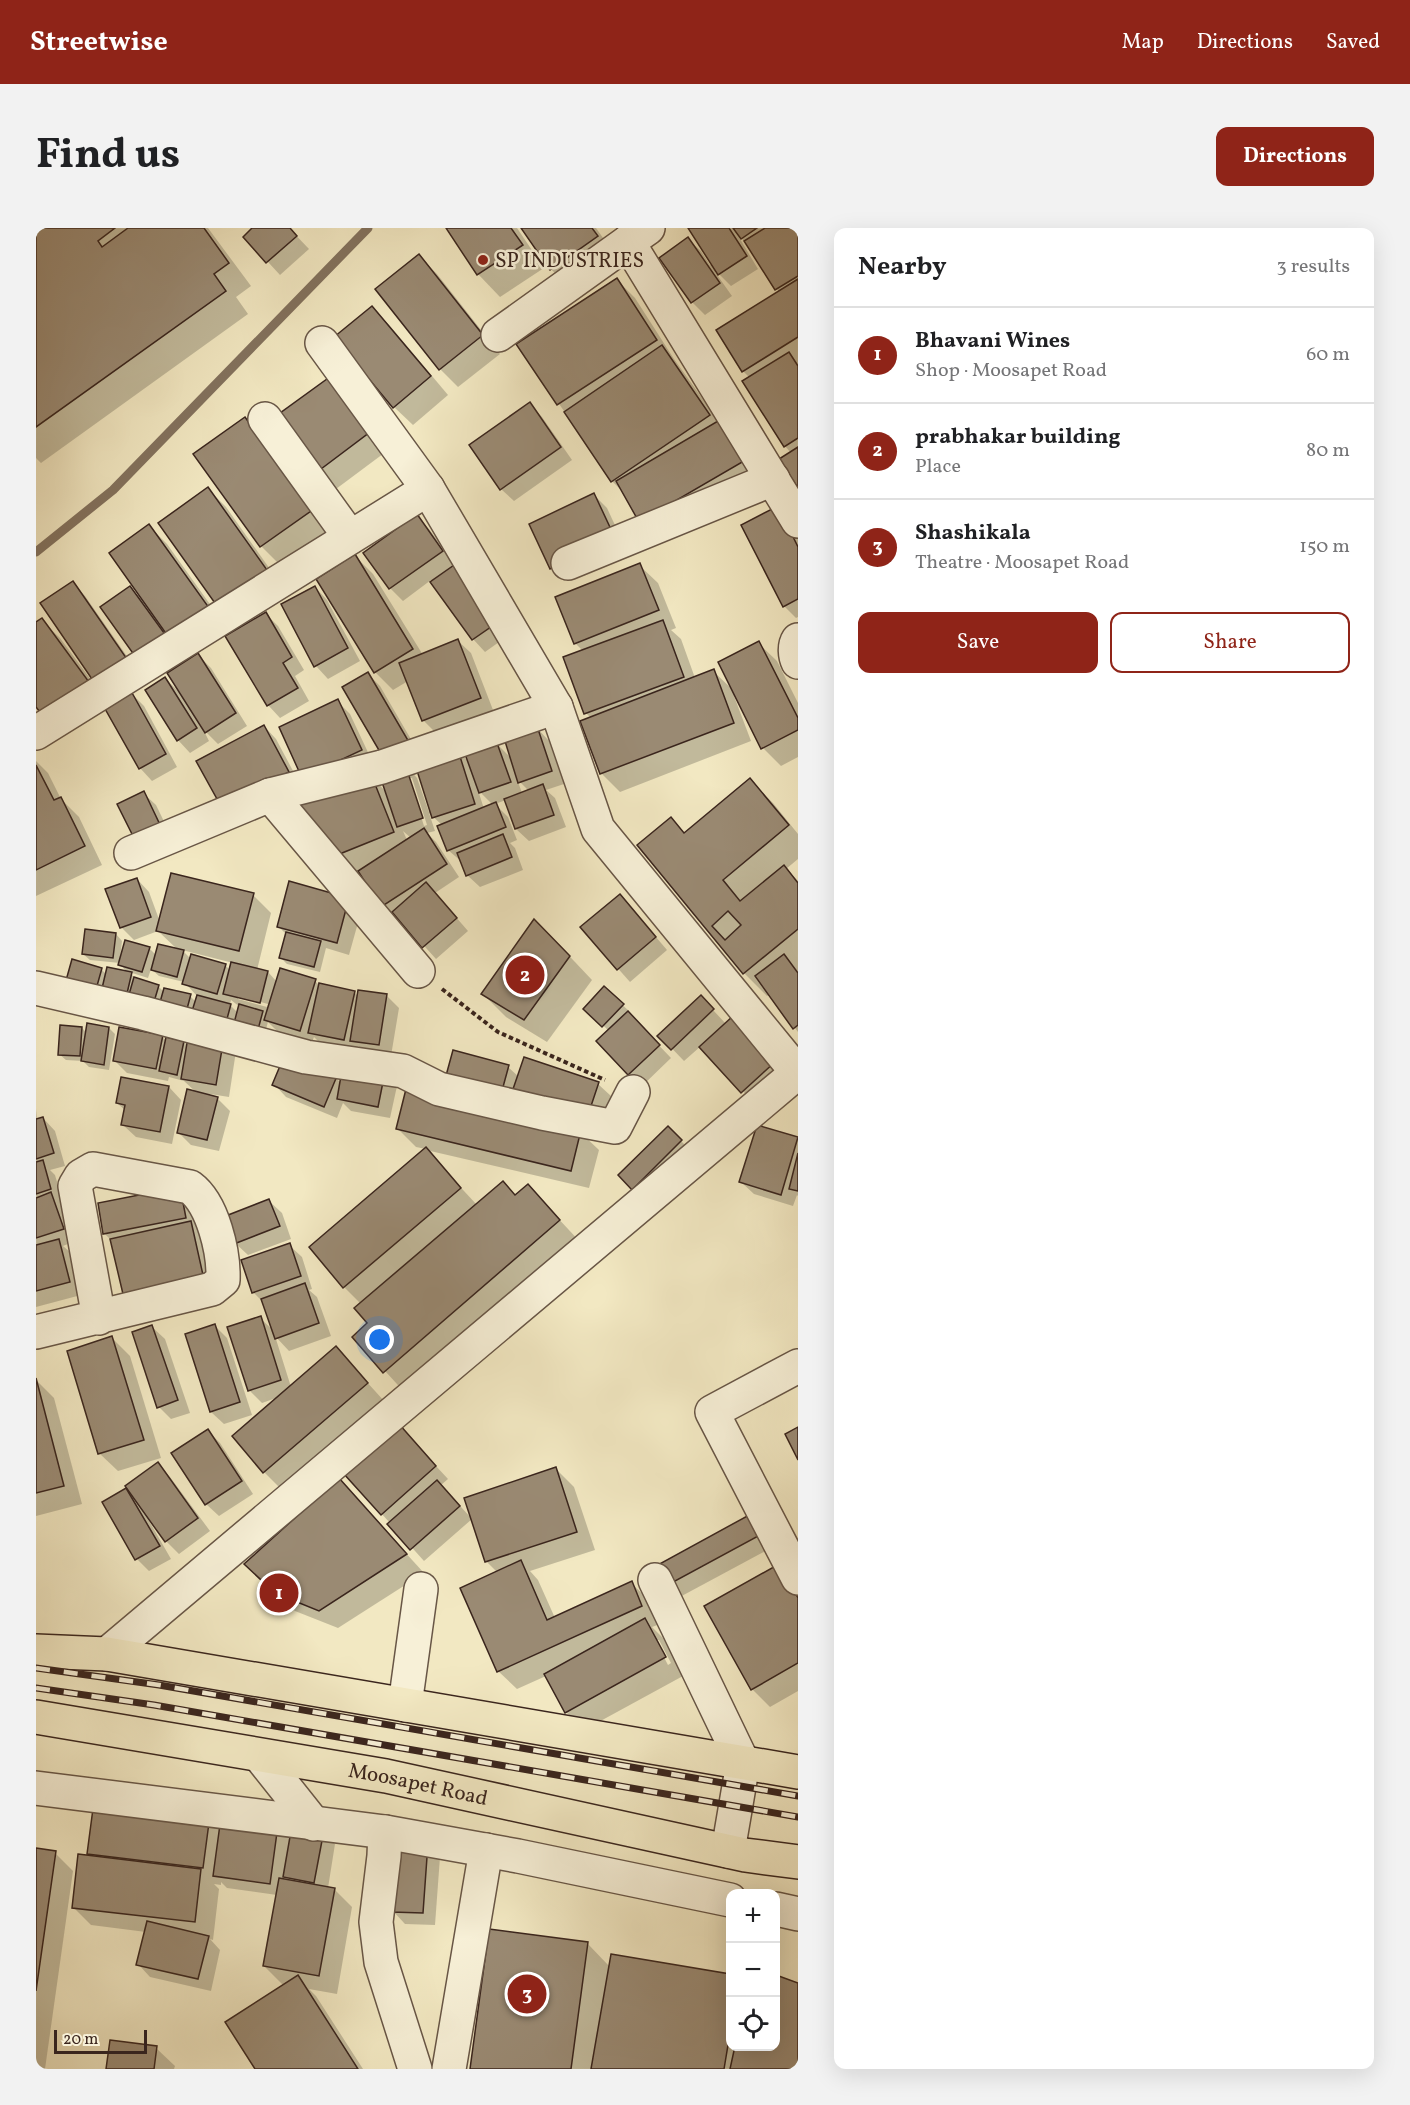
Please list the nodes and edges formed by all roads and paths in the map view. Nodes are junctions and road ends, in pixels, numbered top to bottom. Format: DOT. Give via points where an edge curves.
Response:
graph roads {
  1 [pos="638,235"];
  2 [pos="498,335"];
  3 [pos="322,343"];
  4 [pos="265,419"];
  5 [pos="773,478"];
  6 [pos="428,489"];
  7 [pos="798,521"];
  8 [pos="350,537"];
  9 [pos="568,563"];
  10 [pos="798,640"];
  11 [pos="798,662"];
  12 [pos="556,707"];
  13 [pos="36,733"];
  14 [pos="270,795"];
  15 [pos="131,853"];
  16 [pos="418,971"];
  17 [pos="36,988"];
  18 [pos="798,1072"];
  19 [pos="633,1092"];
  20 [pos="99,1318"];
  21 [pos="36,1332"];
  22 [pos="798,1366"];
  23 [pos="798,1578"];
  24 [pos="655,1580"];
  25 [pos="421,1589"];
  26 [pos="36,1651"];
  27 [pos="107,1654"];
  28 [pos="405,1705"];
  29 [pos="36,1717"];
  30 [pos="260,1756"];
  31 [pos="743,1763"];
  32 [pos="798,1772"];
  33 [pos="36,1788"];
  34 [pos="314,1824"];
  35 [pos="385,1832"];
  36 [pos="486,1850"];
  37 [pos="728,1851"];
  38 [pos="798,1862"];
  39 [pos="726,1899"];
  40 [pos="780,1910"];
  41 [pos="798,1914"];
  42 [pos="415,2069"];
  43 [pos="448,2069"];
  1 -- 2 [label="street"];
  1 -- 5 [label="street"];
  3 -- 6 [label="street"];
  4 -- 8 [label="street"];
  5 -- 7 [label="street"];
  5 -- 9 [label="street"];
  6 -- 8 [label="street"];
  6 -- 12 [label="street"];
  8 -- 13 [label="street"];
  10 -- 11 [label="street"];
  12 -- 14 [label="street" via="382,767"];
  12 -- 18 [label="street" via="598,829"];
  14 -- 15 [label="street"];
  14 -- 16 [label="street"];
  16 -- 19 [label="path" via="498,1032"];
  17 -- 19 [label="street" via="306,1057 403,1071 440,1089 615,1127"];
  18 -- 27 [label="street"];
  20 -- 20 [label="street" via="212,1289 223,1280 224,1263 208,1208 190,1186 93,1168 81,1176 75,1186"];
  20 -- 21 [label="street"];
  22 -- 23 [label="street" via="712,1412"];
  24 -- 31 [label="street"];
  25 -- 28 [label="street"];
  26 -- 27 [label="highway"];
  27 -- 28 [label="highway"];
  28 -- 31 [label="highway"];
  29 -- 30 [label="highway, Moosapet Road"];
  30 -- 34 [label="street"];
  30 -- 37 [label="highway, Moosapet Road" via="386,1776"];
  31 -- 32 [label="highway"];
  31 -- 37 [label="street"];
  33 -- 34 [label="street"];
  34 -- 35 [label="street"];
  35 -- 36 [label="street"];
  35 -- 42 [label="street" via="376,1922 381,1962"];
  36 -- 39 [label="street"];
  36 -- 43 [label="street"];
  37 -- 38 [label="highway, Moosapet Road"];
  40 -- 41 [label="street"];
}
